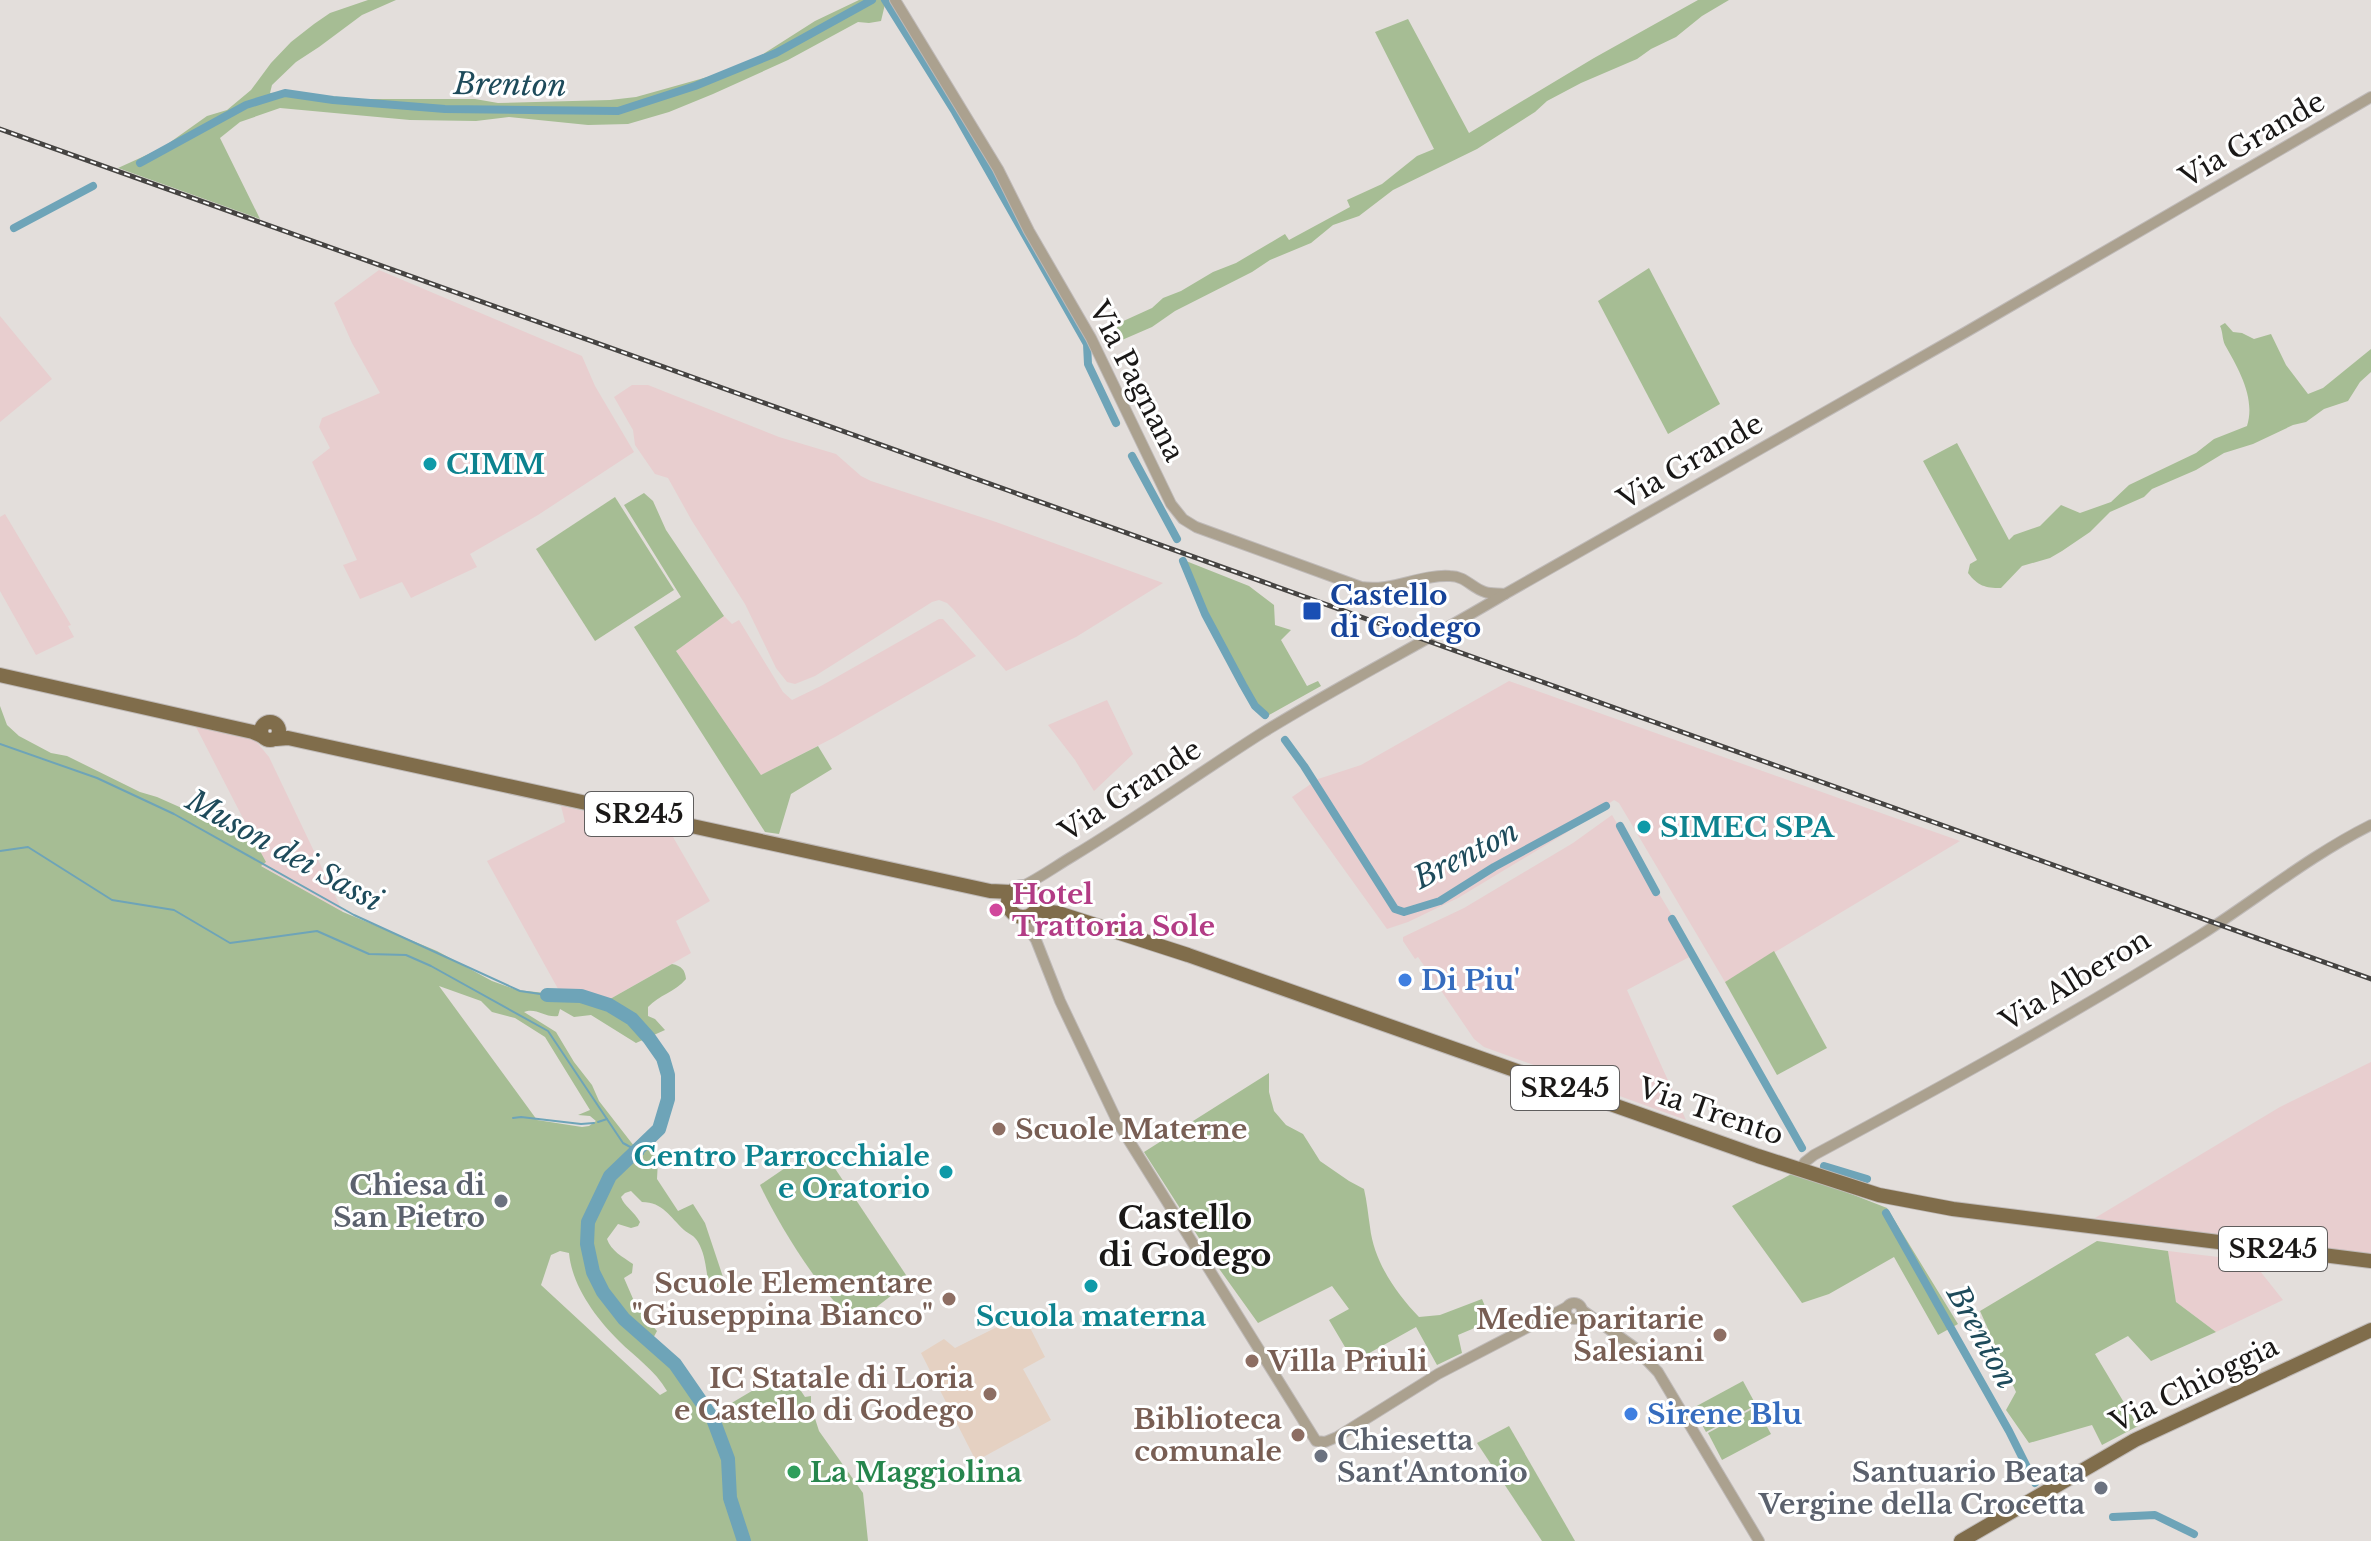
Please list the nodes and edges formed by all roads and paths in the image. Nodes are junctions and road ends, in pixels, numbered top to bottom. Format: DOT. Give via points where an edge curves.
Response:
graph roads {
  1 [pos="895,0"];
  2 [pos="2371,97"];
  3 [pos="1480,599"];
  4 [pos="0,675"];
  5 [pos="2371,825"];
  6 [pos="1013,894"];
  7 [pos="1033,903"];
  8 [pos="1800,1169"];
  9 [pos="2371,1261"];
  10 [pos="2371,1330"];
  11 [pos="1759,1541"];
  12 [pos="1961,1541"];
  1 -- 3 [label="street, Via Pagnana" via="998,169 1183,519 1353,585 1390,588 1453,575"];
  2 -- 3 [label="street, Via Grande" via="1505,594"];
  3 -- 7 [label="street, Via Grande" via="1108,836"];
  4 -- 6 [label="main road, SR245 / SR245"];
  5 -- 8 [label="street, Via Alberon" via="2200,935 1814,1155"];
  6 -- 7 [label="main road, SR245" via="1028,887"];
  6 -- 7 [label="main road" via="1011,911"];
  7 -- 8 [label="main road, Via Trento / SR245"];
  7 -- 11 [label="street" via="1032,933 1118,1123 1316,1441 1337,1437 1546,1316 1574,1313 1634,1347 1658,1372"];
  8 -- 9 [label="main road, Via Trento / SR245" via="1918,1204"];
  10 -- 12 [label="main road, Via Chioggia" via="2135,1440"];
}
